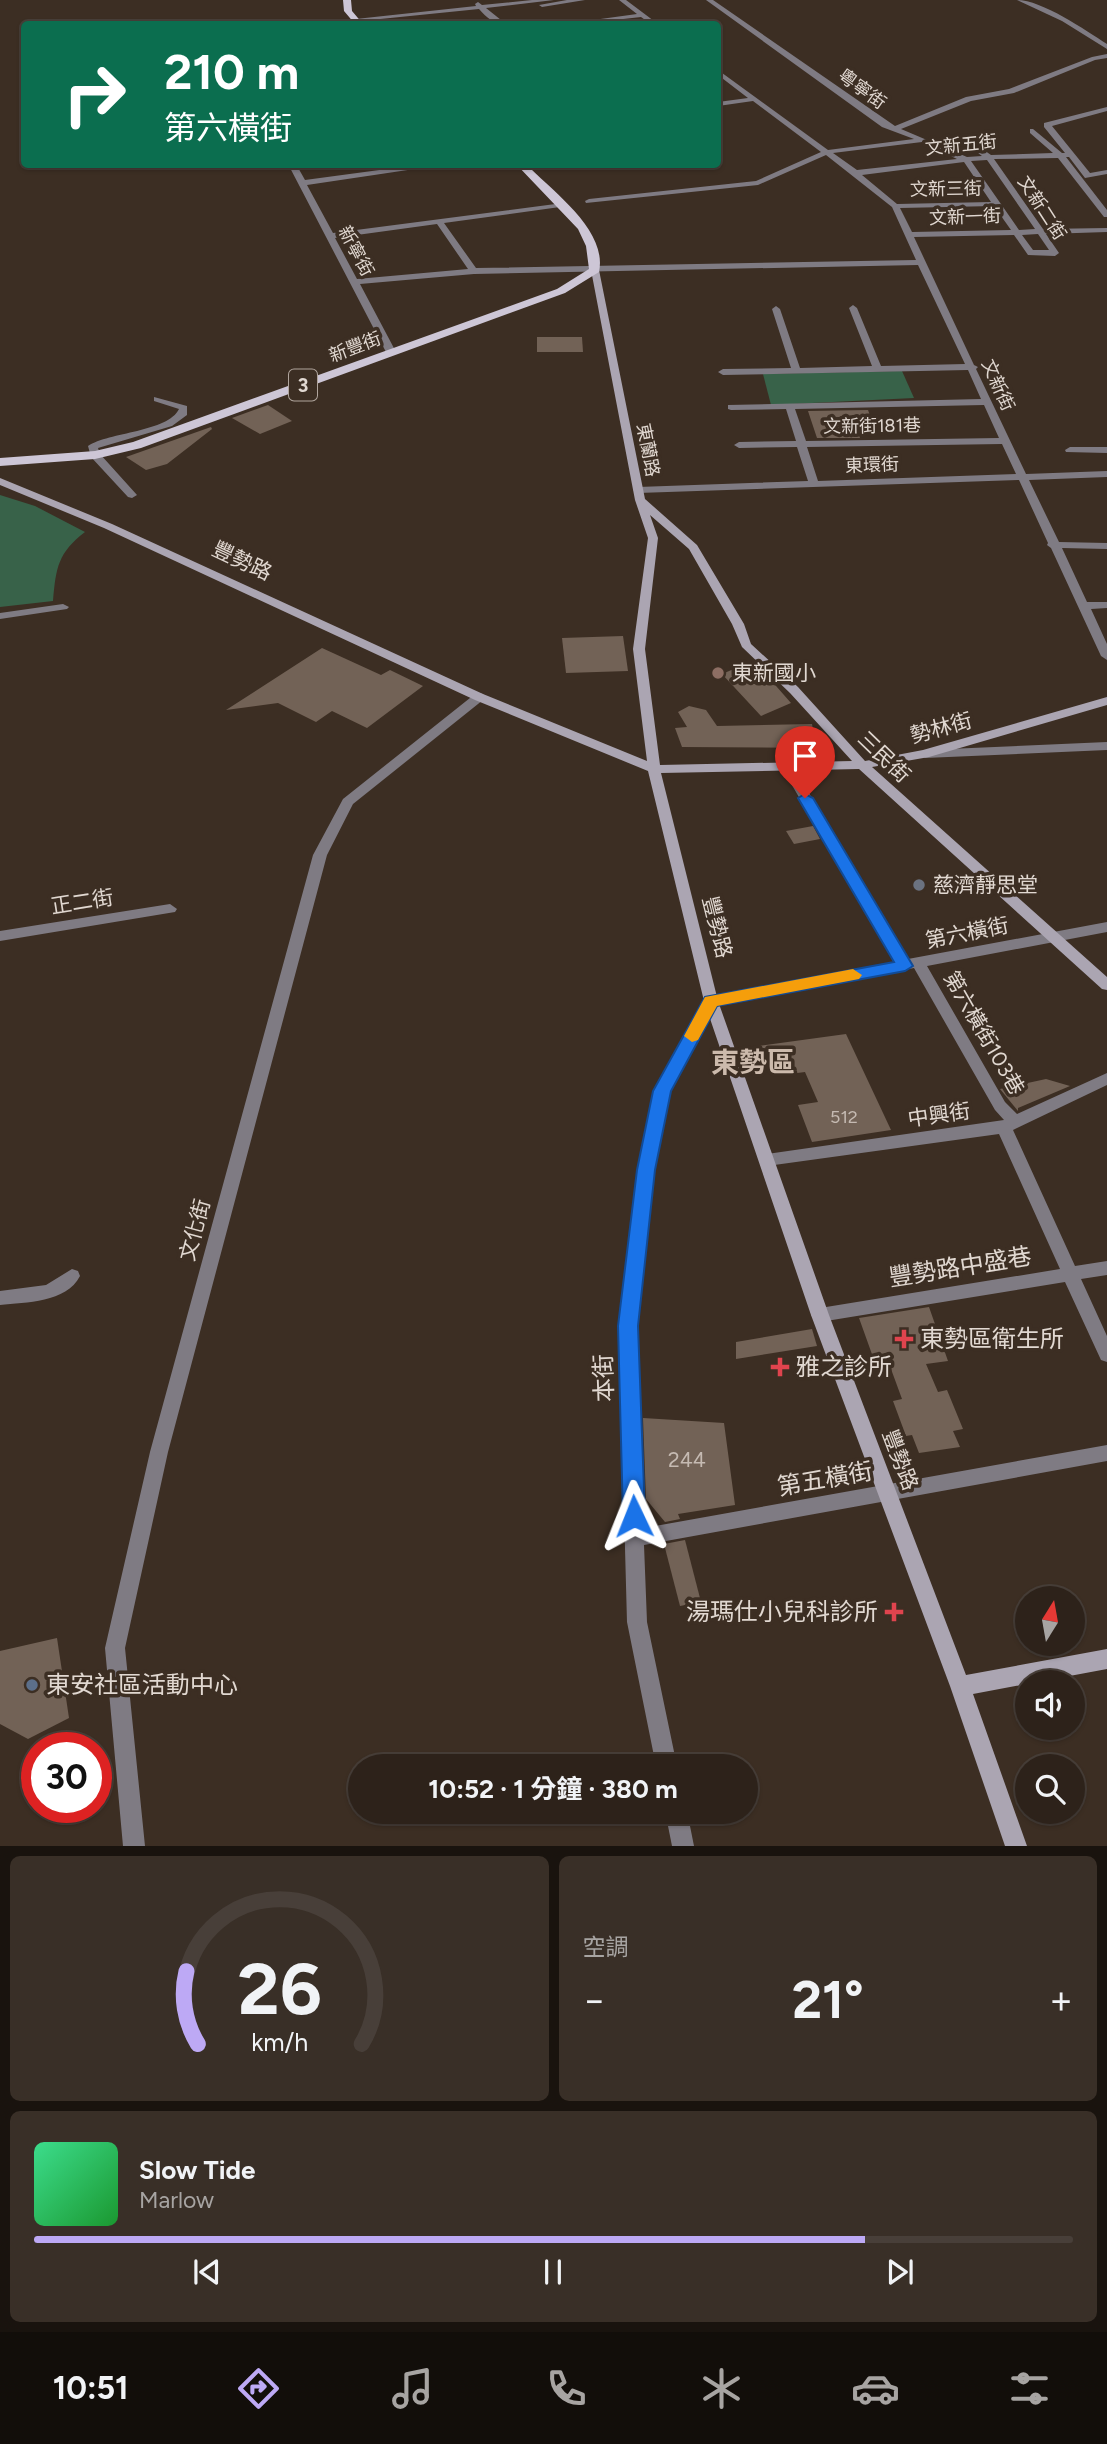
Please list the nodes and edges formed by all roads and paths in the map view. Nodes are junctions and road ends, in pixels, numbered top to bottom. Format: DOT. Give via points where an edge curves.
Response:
graph roads {
  1 [pos="475,0"];
  2 [pos="551,0"];
  3 [pos="583,0"];
  4 [pos="622,0"];
  5 [pos="709,0"];
  6 [pos="1020,0"];
  7 [pos="347,1"];
  8 [pos="485,10"];
  9 [pos="643,15"];
  10 [pos="332,21"];
  11 [pos="356,21"];
  12 [pos="369,21"];
  13 [pos="497,21"];
  14 [pos="592,21"];
  15 [pos="651,21"];
  16 [pos="1107,47"];
  17 [pos="1107,56"];
  18 [pos="721,74"];
  19 [pos="756,99"];
  20 [pos="721,104"];
  21 [pos="1107,108"];
  22 [pos="894,129"];
  23 [pos="1033,131"];
  24 [pos="923,140"];
  25 [pos="968,141"];
  26 [pos="827,152"];
  27 [pos="1060,155"];
  28 [pos="1070,155"];
  29 [pos="989,157"];
  30 [pos="966,160"];
  31 [pos="294,168"];
  32 [pos="415,168"];
  33 [pos="524,168"];
  34 [pos="1107,172"];
  35 [pos="855,173"];
  36 [pos="302,183"];
  37 [pos="589,201"];
  38 [pos="998,204"];
  39 [pos="560,205"];
  40 [pos="895,206"];
  41 [pos="1107,215"];
  42 [pos="440,223"];
  43 [pos="1107,230"];
  44 [pos="1041,231"];
  45 [pos="1016,232"];
  46 [pos="908,235"];
  47 [pos="330,236"];
  48 [pos="920,262"];
  49 [pos="595,270"];
  50 [pos="474,271"];
  51 [pos="355,282"];
  52 [pos="853,308"];
  53 [pos="776,309"];
  54 [pos="391,352"];
  55 [pos="973,367"];
  56 [pos="878,369"];
  57 [pos="796,370"];
  58 [pos="723,372"];
  59 [pos="157,399"];
  60 [pos="988,402"];
  61 [pos="731,407"];
  62 [pos="790,407"];
  63 [pos="1005,441"];
  64 [pos="739,445"];
  65 [pos="802,445"];
  66 [pos="1070,450"];
  67 [pos="1107,450"];
  68 [pos="95,455"];
  69 [pos="0,462"];
  70 [pos="1107,474"];
  71 [pos="1021,477"];
  72 [pos="0,481"];
  73 [pos="814,484"];
  74 [pos="132,495"];
  75 [pos="639,495"];
  76 [pos="1104,544"];
  77 [pos="1052,545"];
  78 [pos="1107,605"];
  79 [pos="1082,606"];
  80 [pos="63,607"];
  81 [pos="0,616"];
  82 [pos="1107,656"];
  83 [pos="479,697"];
  84 [pos="1107,701"];
  85 [pos="1107,746"];
  86 [pos="925,754"];
  87 [pos="862,765"];
  88 [pos="788,768"];
  89 [pos="654,769"];
  90 [pos="170,909"];
  91 [pos="1107,927"];
  92 [pos="0,936"];
  93 [pos="1053,938"];
  94 [pos="911,964"];
  95 [pos="1107,985"];
  96 [pos="711,1001"];
  97 [pos="1107,1079"];
  98 [pos="1010,1125"];
  99 [pos="767,1160"];
  100 [pos="1107,1268"];
  101 [pos="1070,1274"];
  102 [pos="72,1276"];
  103 [pos="0,1298"];
  104 [pos="820,1315"];
  105 [pos="1107,1355"];
  106 [pos="1107,1453"];
  107 [pos="887,1493"];
  108 [pos="635,1538"];
  109 [pos="1107,1659"];
  110 [pos="960,1686"];
  111 [pos="664,1754"];
  112 [pos="679,1824"];
  113 [pos="134,1846"];
  114 [pos="683,1846"];
  115 [pos="1016,1846"];
  1 -- 8 [label="street"];
  2 -- 8 [label="street"];
  3 -- 8 [label="street"];
  4 -- 9 [label="street"];
  5 -- 22 [label="street, 粵寧街"];
  6 -- 16 [label="street" via="1064,19"];
  7 -- 10 [label="street"];
  7 -- 11 [label="main road"];
  8 -- 12 [label="street"];
  8 -- 13 [label="street"];
  9 -- 14 [label="street"];
  9 -- 15 [label="street"];
  17 -- 22 [label="street" via="1011,91 968,99"];
  18 -- 19 [label="street"];
  19 -- 20 [label="street"];
  19 -- 26 [label="street"];
  21 -- 28 [label="street" via="1047,125"];
  22 -- 24 [label="street, 粵寧街"];
  23 -- 27 [label="street"];
  24 -- 26 [label="street"];
  24 -- 30 [label="street, 文新二街"];
  25 -- 29 [label="street, 文新二街"];
  26 -- 35 [label="street, 文新街"];
  26 -- 37 [label="street" via="758,183"];
  27 -- 28 [label="street, 文新五街"];
  27 -- 29 [label="street, 文新五街"];
  27 -- 41 [label="street"];
  28 -- 34 [label="street" via="1088,176"];
  29 -- 30 [label="street, 文新五街"];
  29 -- 44 [label="street, 文新二街"];
  30 -- 35 [label="street, 文新五街"];
  30 -- 38 [label="street, 文新二街"];
  31 -- 36 [label="street, 新寧街"];
  32 -- 36 [label="street"];
  33 -- 39 [label="main road, 東蘭路"];
  35 -- 40 [label="street, 文新街"];
  36 -- 47 [label="street, 新寧街"];
  38 -- 40 [label="street, 文新三街"];
  38 -- 45 [label="street, 文新二街"];
  39 -- 42 [label="street"];
  39 -- 49 [label="main road, 東蘭路" via="584,230"];
  40 -- 46 [label="street, 文新街"];
  42 -- 47 [label="street"];
  42 -- 50 [label="street"];
  43 -- 44 [label="street, 文新一街"];
  44 -- 45 [label="street, 文新一街"];
  44 -- 45 [label="street, 文新二街" via="1055,253 1031,253"];
  45 -- 46 [label="street, 文新一街"];
  46 -- 48 [label="street, 文新街"];
  47 -- 51 [label="street, 新寧街"];
  48 -- 49 [label="street"];
  48 -- 55 [label="street, 文新街"];
  49 -- 50 [label="street"];
  49 -- 54 [label="main road, 新豐街 / 3" via="561,291"];
  49 -- 75 [label="street, 東蘭路"];
  50 -- 51 [label="street"];
  51 -- 54 [label="street, 新寧街"];
  52 -- 56 [label="street"];
  53 -- 57 [label="street"];
  54 -- 68 [label="main road, 新豐街 / 3" via="137,445"];
  55 -- 56 [label="street"];
  55 -- 60 [label="street, 文新街"];
  56 -- 57 [label="street"];
  57 -- 58 [label="street"];
  59 -- 68 [label="street" via="184,408 182,415 169,424 93,446"];
  60 -- 62 [label="street"];
  60 -- 63 [label="street, 文新街"];
  61 -- 62 [label="street"];
  62 -- 65 [label="street"];
  63 -- 65 [label="street, 文新街181巷"];
  63 -- 71 [label="street, 文新街"];
  64 -- 65 [label="street, 文新街181巷"];
  65 -- 73 [label="street"];
  66 -- 67 [label="street"];
  68 -- 69 [label="main road, 新豐街 / 3"];
  68 -- 74 [label="street"];
  70 -- 71 [label="street, 東環街"];
  71 -- 73 [label="street, 東環街"];
  71 -- 77 [label="street, 文新街"];
  72 -- 83 [label="street, 豐勢路"];
  73 -- 75 [label="street, 東環街"];
  75 -- 87 [label="street, 三民街" via="693,547 746,645"];
  75 -- 89 [label="street, 東蘭路" via="653,538 639,649"];
  76 -- 77 [label="street"];
  77 -- 79 [label="street, 文新街"];
  78 -- 79 [label="street"];
  79 -- 82 [label="street, 文新街"];
  80 -- 81 [label="street"];
  83 -- 89 [label="street, 豐勢路"];
  83 -- 113 [label="street, 文化街" via="348,802 320,855 159,1452 115,1648"];
  84 -- 86 [label="street, 勢林街"];
  85 -- 86 [label="street"];
  86 -- 87 [label="street, 勢林街"];
  87 -- 88 [label="street, 勢林街"];
  87 -- 93 [label="street, 三民街"];
  88 -- 89 [label="street, 勢林街"];
  88 -- 94 [label="street, 第六橫街103巷"];
  89 -- 96 [label="street, 豐勢路"];
  90 -- 92 [label="street, 正二街"];
  91 -- 93 [label="street, 第六橫街"];
  93 -- 94 [label="street, 第六橫街"];
  93 -- 95 [label="street, 三民街"];
  94 -- 96 [label="street, 第六橫街"];
  94 -- 98 [label="street, 第六橫街103巷"];
  96 -- 99 [label="street, 豐勢路"];
  96 -- 108 [label="street, 本街" via="662,1091 646,1170 628,1326"];
  97 -- 98 [label="street, 中興街"];
  98 -- 99 [label="street, 中興街"];
  98 -- 101 [label="street, 第六橫街103巷"];
  99 -- 104 [label="street, 豐勢路"];
  100 -- 101 [label="street, 豐勢路中盛巷"];
  101 -- 104 [label="street, 豐勢路中盛巷"];
  101 -- 105 [label="street, 第六橫街103巷"];
  102 -- 103 [label="street" via="50,1292"];
  104 -- 107 [label="street, 豐勢路"];
  106 -- 107 [label="street, 第五橫街"];
  107 -- 108 [label="street, 第五橫街"];
  107 -- 110 [label="street, 豐勢路"];
  108 -- 111 [label="street, 本街" via="637,1622"];
  109 -- 110 [label="street"];
  110 -- 115 [label="street, 豐勢路"];
  112 -- 114 [label="street"];
}
